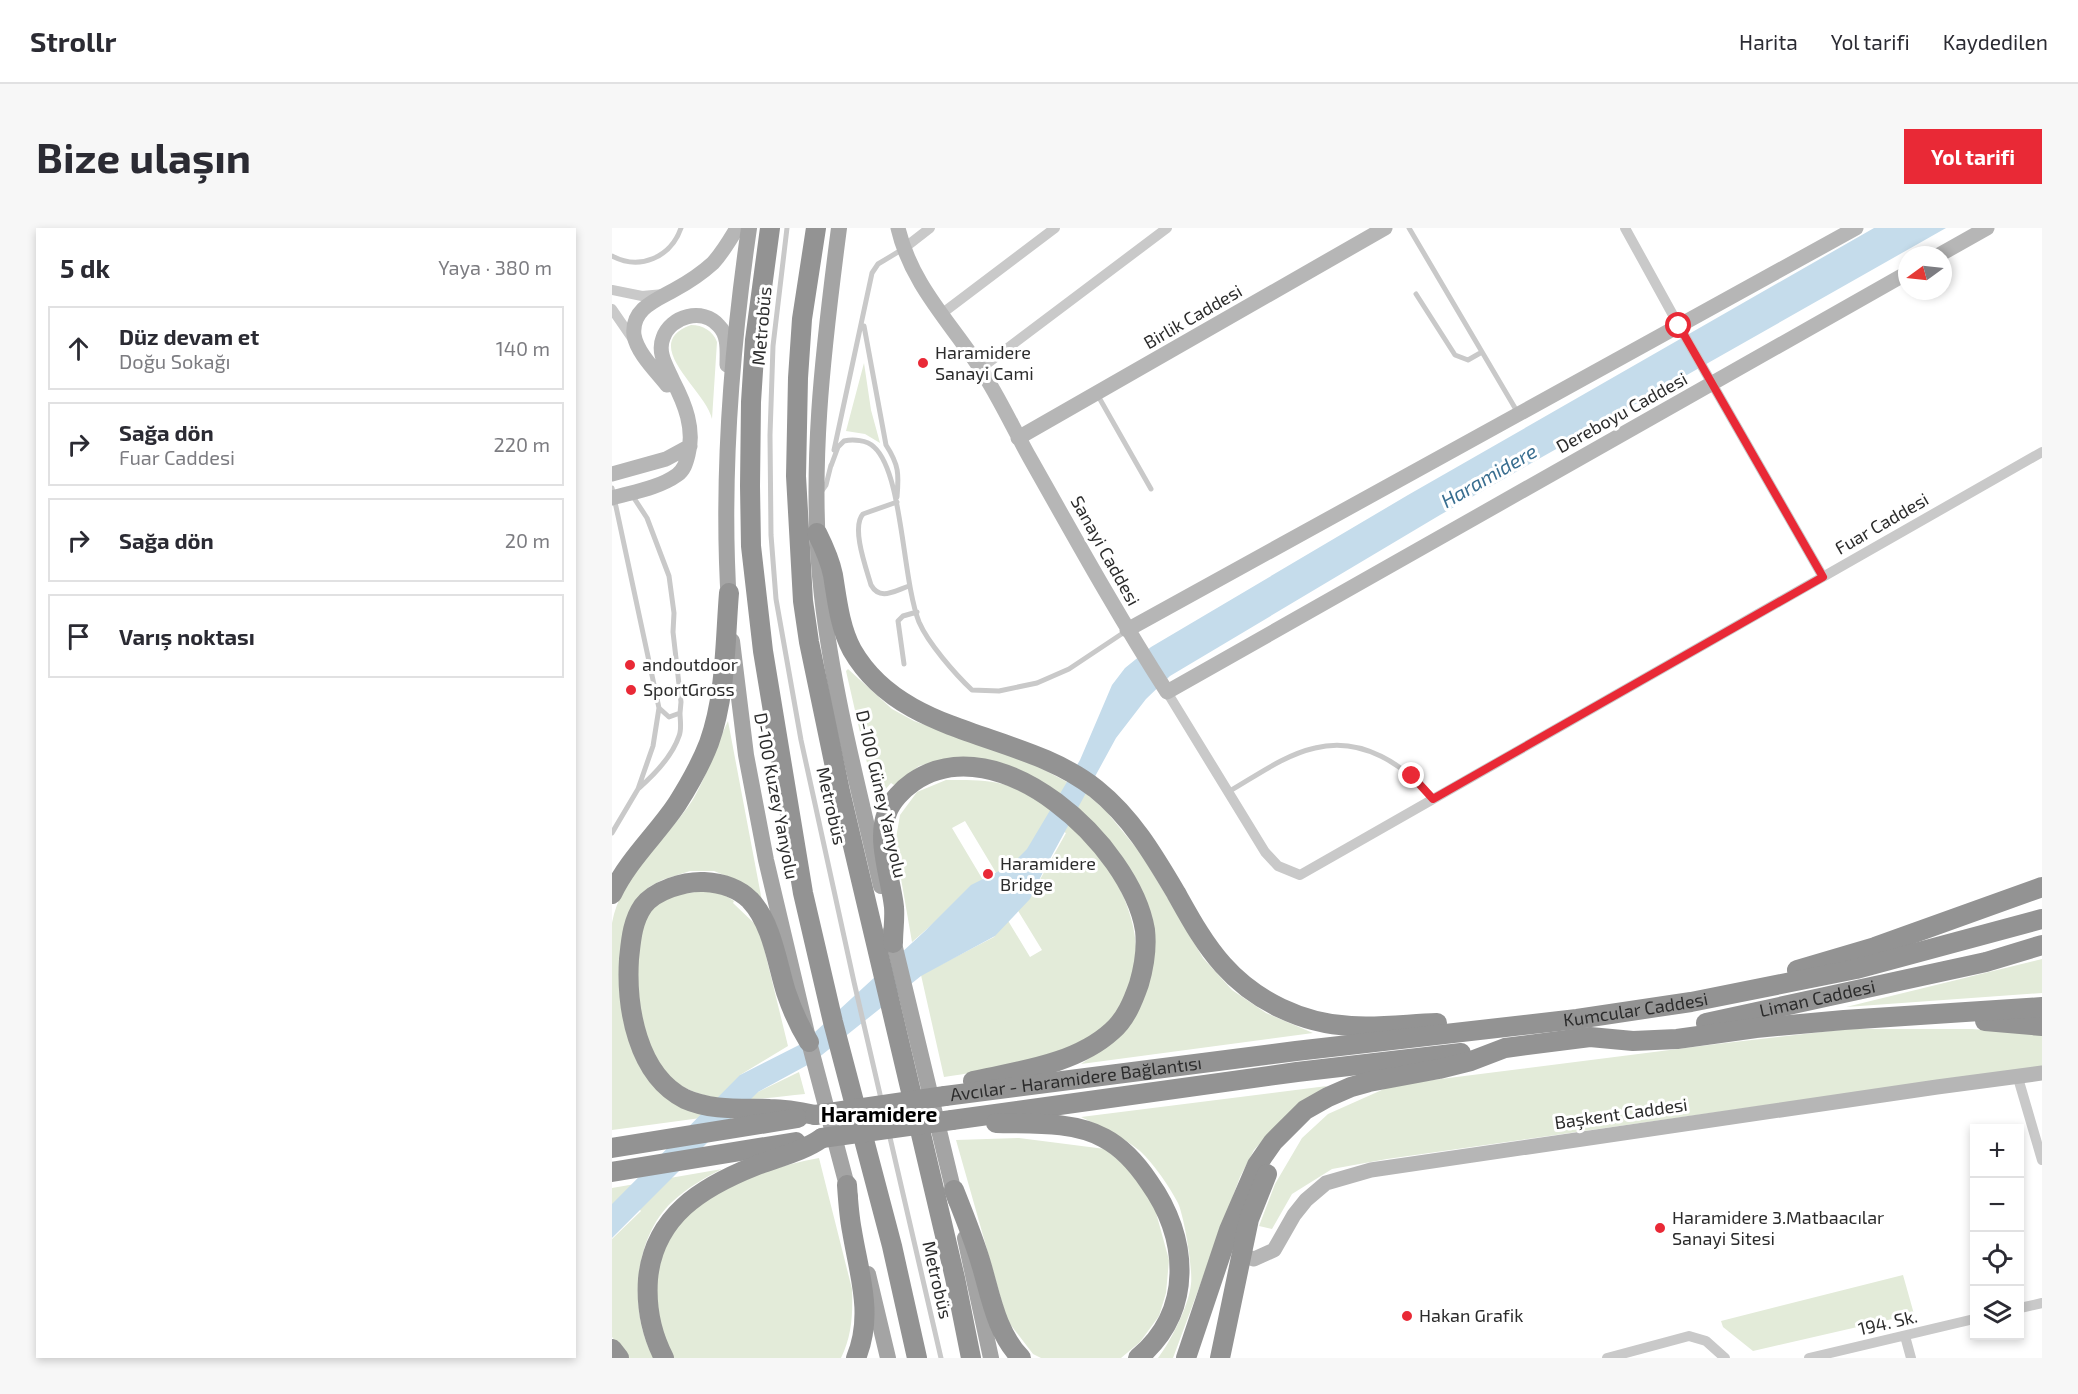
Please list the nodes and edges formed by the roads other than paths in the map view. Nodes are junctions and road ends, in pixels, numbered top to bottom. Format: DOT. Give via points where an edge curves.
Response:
graph roads {
  1 [pos="681,228"];
  2 [pos="736,228"];
  3 [pos="749,228"];
  4 [pos="770,228"];
  5 [pos="789,228"];
  6 [pos="816,228"];
  7 [pos="839,228"];
  8 [pos="898,228"];
  9 [pos="930,228"];
  10 [pos="1055,228"];
  11 [pos="1167,228"];
  12 [pos="1385,228"];
  13 [pos="1408,228"];
  14 [pos="1625,228"];
  15 [pos="1856,228"];
  16 [pos="1987,228"];
  17 [pos="1952,248"];
  18 [pos="903,249"];
  19 [pos="612,256"];
  20 [pos="1898,278"];
  21 [pos="612,290"];
  22 [pos="667,293"];
  23 [pos="1416,294"];
  24 [pos="612,309"];
  25 [pos="940,315"];
  26 [pos="863,322"];
  27 [pos="1679,326"];
  28 [pos="638,346"];
  29 [pos="1482,352"];
  30 [pos="980,369"];
  31 [pos="1712,384"];
  32 [pos="1097,394"];
  33 [pos="683,405"];
  34 [pos="1519,414"];
  35 [pos="730,419"];
  36 [pos="1018,438"];
  37 [pos="690,446"];
  38 [pos="2042,452"];
  39 [pos="831,466"];
  40 [pos="612,474"];
  41 [pos="1150,489"];
  42 [pos="630,493"];
  43 [pos="613,494"];
  44 [pos="817,499"];
  45 [pos="897,502"];
  46 [pos="817,533"];
  47 [pos="1823,577"];
  48 [pos="909,586"];
  49 [pos="729,593"];
  50 [pos="916,612"];
  51 [pos="1127,630"];
  52 [pos="904,664"];
  53 [pos="1167,692"];
  54 [pos="659,708"];
  55 [pos="680,713"];
  56 [pos="638,789"];
  57 [pos="1228,792"];
  58 [pos="1433,799"];
  59 [pos="612,833"];
  60 [pos="1300,875"];
  61 [pos="2042,887"];
  62 [pos="612,894"];
  63 [pos="2042,919"];
  64 [pos="893,943"];
  65 [pos="2042,945"];
  66 [pos="1765,988"];
  67 [pos="2042,1007"];
  68 [pos="1928,1015"];
  69 [pos="2042,1026"];
  70 [pos="1505,1027"];
  71 [pos="1590,1037"];
  72 [pos="809,1042"];
  73 [pos="1505,1048"];
  74 [pos="2042,1073"];
  75 [pos="2018,1078"];
  76 [pos="945,1096"];
  77 [pos="1305,1110"];
  78 [pos="815,1115"];
  79 [pos="952,1120"];
  80 [pos="822,1138"];
  81 [pos="663,1140"];
  82 [pos="612,1142"];
  83 [pos="612,1148"];
  84 [pos="2042,1160"];
  85 [pos="612,1172"];
  86 [pos="847,1185"];
  87 [pos="954,1190"];
  88 [pos="1242,1255"];
  89 [pos="2042,1303"];
  90 [pos="2024,1307"];
  91 [pos="1970,1320"];
  92 [pos="1905,1336"];
  93 [pos="612,1349"];
  94 [pos="1223,1353"];
  95 [pos="1722,1356"];
  96 [pos="619,1358"];
  97 [pos="664,1358"];
  98 [pos="856,1358"];
  99 [pos="888,1358"];
  100 [pos="916,1358"];
  101 [pos="941,1358"];
  102 [pos="971,1358"];
  103 [pos="992,1358"];
  104 [pos="1021,1358"];
  105 [pos="1138,1358"];
  106 [pos="1186,1358"];
  107 [pos="1607,1358"];
  108 [pos="1809,1358"];
  109 [pos="1911,1358"];
  1 -- 19 [label="lane" via="674,242 654,258 638,263"];
  2 -- 22 [label="street" via="713,263"];
  3 -- 35 [label="main road, D-100 Kuzey Yanyolu" via="734,347"];
  4 -- 100 [label="highway" via="751,402 752,546 760,628 803,893 892,1246"];
  5 -- 101 [label="lane, Metrobüs" via="773,346 771,524 776,599 801,740"];
  6 -- 102 [label="highway" via="802,319 796,434 803,601 840,791"];
  7 -- 44 [label="main road, D-100 Güney Yanyolu" via="819,394"];
  8 -- 18 [label="street, Sanayi Caddesi"];
  9 -- 18 [label="street"];
  10 -- 25 [label="street"];
  11 -- 30 [label="street"];
  12 -- 32 [label="street, Birlik Caddesi"];
  13 -- 29 [label="lane"];
  14 -- 27 [label="street"];
  15 -- 27 [label="street"];
  16 -- 17 [label="street"];
  18 -- 25 [label="street, Sanayi Caddesi"];
  18 -- 26 [label="lane" via="878,264 872,273"];
  20 -- 31 [label="street, Dereboyu Caddesi"];
  21 -- 22 [label="street" via="642,296"];
  22 -- 28 [label="street" via="646,304 640,312 634,324"];
  23 -- 29 [label="lane" via="1455,355 1468,360"];
  24 -- 28 [label="street"];
  25 -- 30 [label="street, Sanayi Caddesi"];
  26 -- 39 [label="lane"];
  26 -- 45 [label="lane" via="886,445 897,461"];
  27 -- 31 [label="street"];
  27 -- 34 [label="street"];
  28 -- 33 [label="street"];
  29 -- 34 [label="lane"];
  30 -- 36 [label="street, Sanayi Caddesi"];
  31 -- 47 [label="street"];
  31 -- 53 [label="street, Dereboyu Caddesi"];
  32 -- 36 [label="street, Birlik Caddesi"];
  32 -- 41 [label="lane"];
  33 -- 35 [label="street" via="664,364 662,340 677,319 706,317 720,326 727,341"];
  33 -- 37 [label="street" via="691,432"];
  34 -- 51 [label="street"];
  35 -- 49 [label="main road, D-100 Kuzey Yanyolu"];
  36 -- 51 [label="street, Sanayi Caddesi"];
  37 -- 40 [label="street" via="666,459"];
  37 -- 42 [label="street" via="685,466 678,474"];
  38 -- 47 [label="street, Fuar Caddesi"];
  39 -- 44 [label="lane"];
  39 -- 45 [label="lane" via="844,441 873,445 887,465"];
  42 -- 43 [label="street"];
  42 -- 55 [label="lane" via="647,518 669,576"];
  43 -- 54 [label="lane"];
  44 -- 46 [label="main road, D-100 Güney Yanyolu"];
  45 -- 48 [label="lane"];
  45 -- 48 [label="lane" via="862,514 857,523 859,539 874,591 879,594"];
  46 -- 64 [label="main road, D-100 Güney Yanyolu" via="828,639"];
  46 -- 70 [label="highway" via="833,575 836,601 851,648 863,668 897,699 924,715 1029,752 1096,790 1148,846 1197,930 1239,982 1298,1016 1329,1024 1380,1027 1466,1021"];
  47 -- 58 [label="street, Fuar Caddesi"];
  48 -- 50 [label="lane"];
  49 -- 62 [label="highway" via="724,672 709,742 678,802"];
  49 -- 72 [label="main road, D-100 Kuzey Yanyolu" via="746,755"];
  50 -- 51 [label="lane" via="919,623 953,672 972,690 999,691 1037,683 1069,669"];
  50 -- 52 [label="lane" via="898,621"];
  51 -- 53 [label="street, Sanayi Caddesi"];
  53 -- 57 [label="street, Sanayi Caddesi"];
  54 -- 55 [label="lane" via="669,717"];
  54 -- 56 [label="lane" via="653,746"];
  55 -- 56 [label="lane" via="681,729 674,746 665,762"];
  56 -- 59 [label="lane"];
  57 -- 58 [label="lane" via="1281,761 1314,748 1336,745 1383,756 1412,776"];
  57 -- 60 [label="street, Sanayi Caddesi" via="1265,852 1278,866"];
  58 -- 60 [label="street, Fuar Caddesi"];
  61 -- 66 [label="highway" via="1782,976"];
  63 -- 66 [label="highway, Liman Caddesi" via="1856,969"];
  64 -- 76 [label="highway" via="894,910 884,846 886,813 894,800 922,776 955,768 980,769 1014,778 1060,805 1111,857 1141,914 1145,932 1141,976 1128,1011 1113,1030 1072,1055 972,1082"];
  64 -- 87 [label="main road, D-100 Güney Yanyolu"];
  65 -- 71 [label="highway, Liman Caddesi" via="1986,962 1709,1022"];
  66 -- 70 [label="highway, Kumcular Caddesi"];
  67 -- 68 [label="highway"];
  68 -- 69 [label="highway"];
  68 -- 71 [label="highway" via="1756,1028 1677,1039 1633,1041"];
  70 -- 76 [label="highway, Avcılar - Haramidere Bağlantısı"];
  71 -- 73 [label="highway"];
  72 -- 78 [label="highway" via="798,1025 764,920 749,900 723,884 695,882 667,890 644,904 632,934 629,992 638,1039 660,1080 687,1100 704,1105"];
  72 -- 86 [label="main road, D-100 Kuzey Yanyolu"];
  73 -- 77 [label="highway" via="1471,1061 1351,1087"];
  73 -- 79 [label="highway, Avcılar - Haramidere Bağlantısı" via="1297,1072"];
  74 -- 75 [label="street, Başkent Caddesi"];
  75 -- 84 [label="street"];
  75 -- 88 [label="street, Başkent Caddesi" via="1371,1170 1326,1183 1294,1215 1274,1250 1254,1259"];
  76 -- 78 [label="highway, Avcılar - Haramidere Bağlantısı, bridge"];
  77 -- 88 [label="highway" via="1262,1182"];
  77 -- 106 [label="highway" via="1273,1142 1257,1165 1229,1230"];
  78 -- 81 [label="highway, Avcılar - Haramidere Bağlantısı"];
  79 -- 80 [label="highway, Avcılar - Haramidere Bağlantısı, bridge"];
  79 -- 105 [label="highway" via="1082,1129 1121,1148 1143,1173 1170,1218 1179,1253 1180,1277 1174,1309 1166,1326"];
  80 -- 85 [label="highway, Avcılar - Haramidere Bağlantısı"];
  80 -- 97 [label="highway" via="697,1195 661,1233 653,1251 647,1294 653,1333"];
  81 -- 82 [label="highway"];
  81 -- 83 [label="highway, Avcılar - Haramidere Bağlantısı"];
  86 -- 98 [label="highway" via="851,1230 866,1306"];
  86 -- 99 [label="main road, D-100 Kuzey Yanyolu"];
  87 -- 103 [label="main road, D-100 Güney Yanyolu"];
  87 -- 104 [label="highway" via="977,1250 995,1316 1009,1346"];
  88 -- 94 [label="highway"];
  89 -- 90 [label="street"];
  91 -- 92 [label="street, 194. Sk."];
  92 -- 108 [label="street, 194. Sk."];
  92 -- 109 [label="street"];
  93 -- 96 [label="highway"];
  95 -- 107 [label="street" via="1706,1341 1689,1336"];
}
